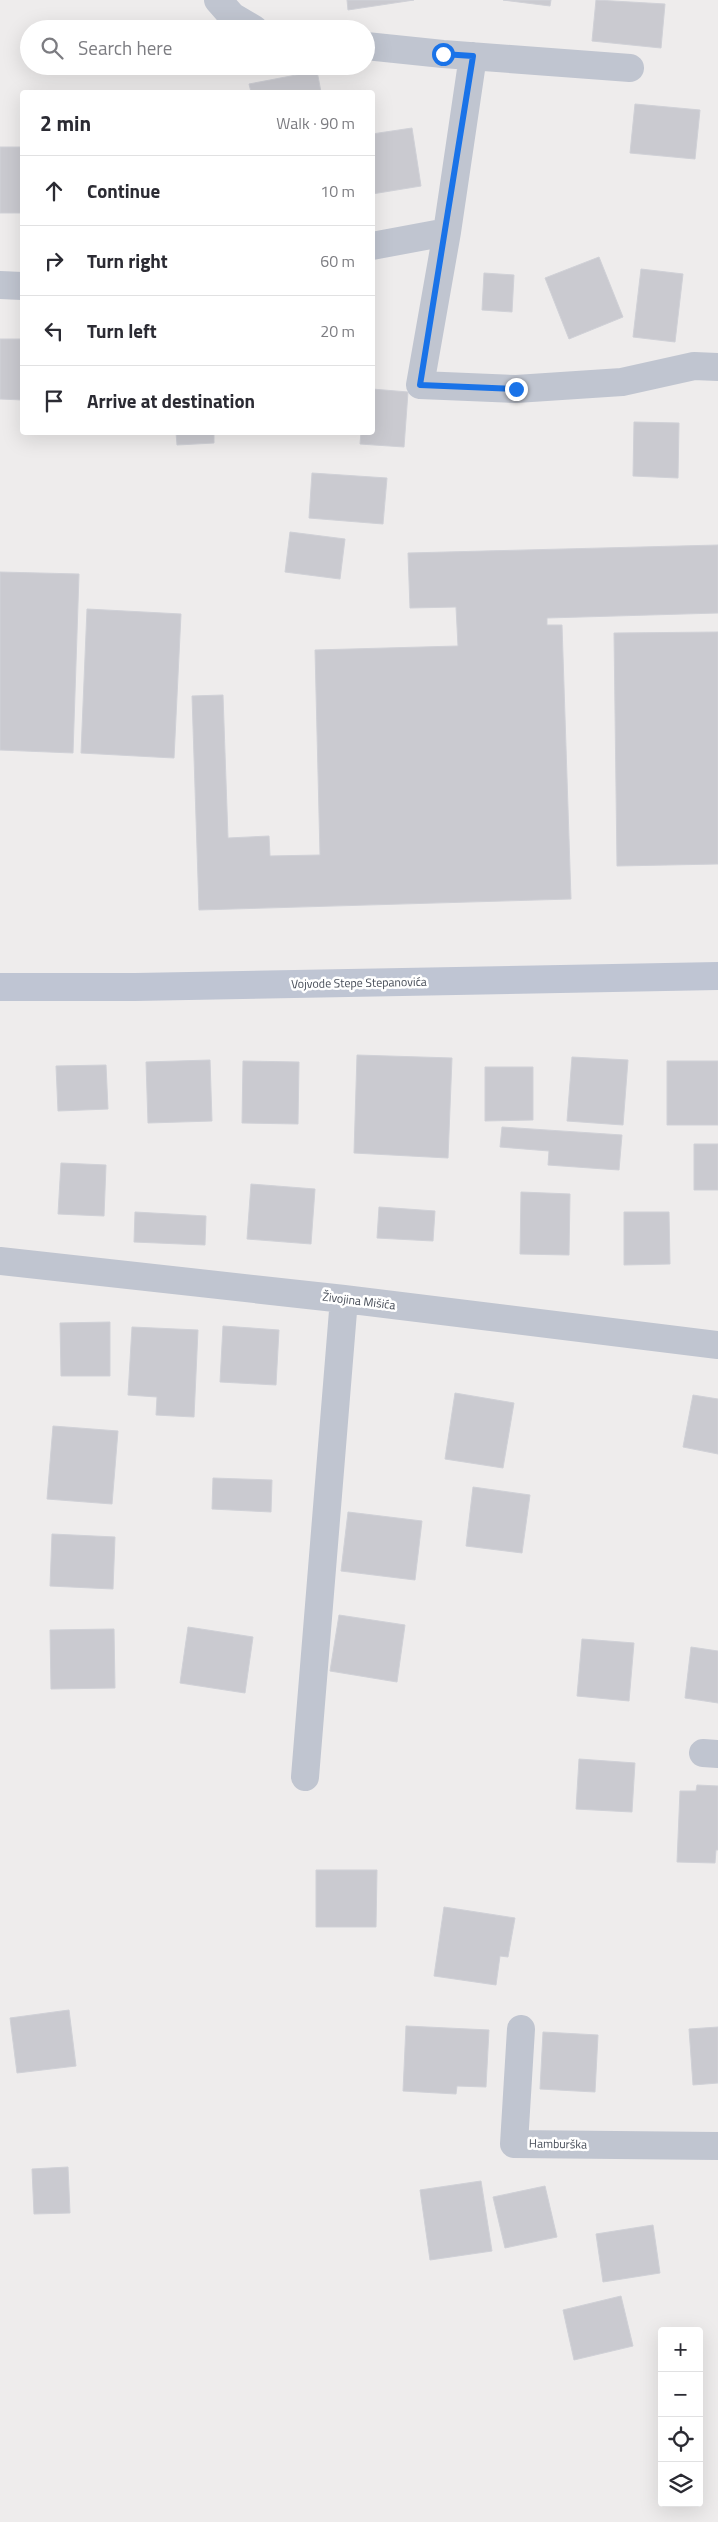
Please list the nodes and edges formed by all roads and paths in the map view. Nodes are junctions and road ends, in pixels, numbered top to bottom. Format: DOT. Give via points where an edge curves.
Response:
graph roads {
  1 [pos="218,0"];
  2 [pos="239,20"];
  3 [pos="375,47"];
  4 [pos="473,56"];
  5 [pos="630,68"];
  6 [pos="446,232"];
  7 [pos="375,245"];
  8 [pos="0,285"];
  9 [pos="20,286"];
  10 [pos="718,367"];
  11 [pos="718,976"];
  12 [pos="0,987"];
  13 [pos="0,1261"];
  14 [pos="344,1299"];
  15 [pos="718,1345"];
  16 [pos="305,1777"];
  17 [pos="521,2029"];
  18 [pos="718,2146"];
  1 -- 2 [label="street"];
  3 -- 4 [label="street"];
  4 -- 5 [label="street"];
  4 -- 6 [label="street"];
  6 -- 7 [label="street"];
  6 -- 10 [label="street" via="420,385 516,389 622,382 694,366"];
  8 -- 9 [label="street"];
  11 -- 12 [label="street, Vojvode Stepe Stepanovića" via="135,988"];
  13 -- 14 [label="street, Živojina Mišića"];
  14 -- 15 [label="street, Živojina Mišića"];
  14 -- 16 [label="street"];
  17 -- 18 [label="street, Hamburška" via="514,2144"];
}
